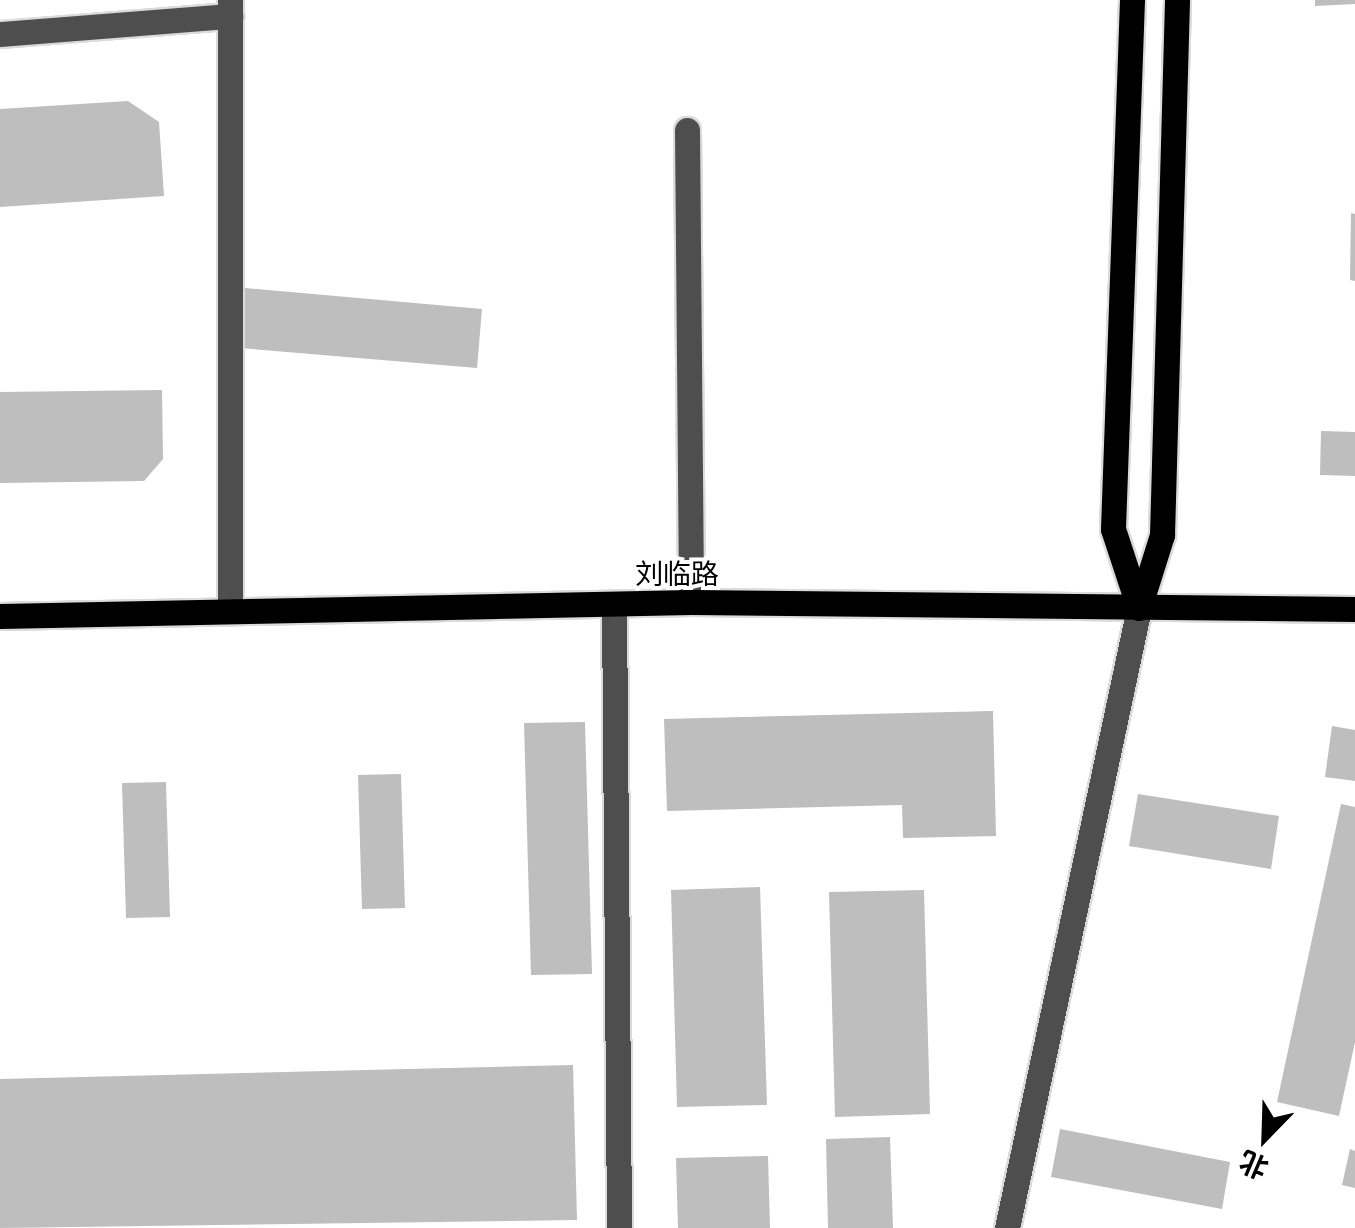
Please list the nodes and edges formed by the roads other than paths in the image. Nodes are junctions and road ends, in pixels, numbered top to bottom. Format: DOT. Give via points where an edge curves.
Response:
graph roads {
  1 [pos="1132,0"];
  2 [pos="1177,0"];
  3 [pos="230,8"];
  4 [pos="0,34"];
  5 [pos="687,130"];
  6 [pos="691,602"];
  7 [pos="614,604"];
  8 [pos="1139,608"];
  9 [pos="1355,609"];
  10 [pos="230,611"];
  11 [pos="0,616"];
  12 [pos="619,1228"];
  13 [pos="1007,1228"];
  1 -- 8 [label="main road" via="1114,529"];
  2 -- 8 [label="main road" via="1162,535"];
  3 -- 4 [label="street"];
  3 -- 10 [label="street"];
  5 -- 6 [label="street"];
  6 -- 7 [label="main road, 刘临路"];
  6 -- 8 [label="main road, 刘临路"];
  7 -- 10 [label="main road, 刘临路"];
  7 -- 12 [label="street"];
  8 -- 9 [label="main road, 刘临路"];
  8 -- 13 [label="street"];
  10 -- 11 [label="main road, 刘临路"];
}
